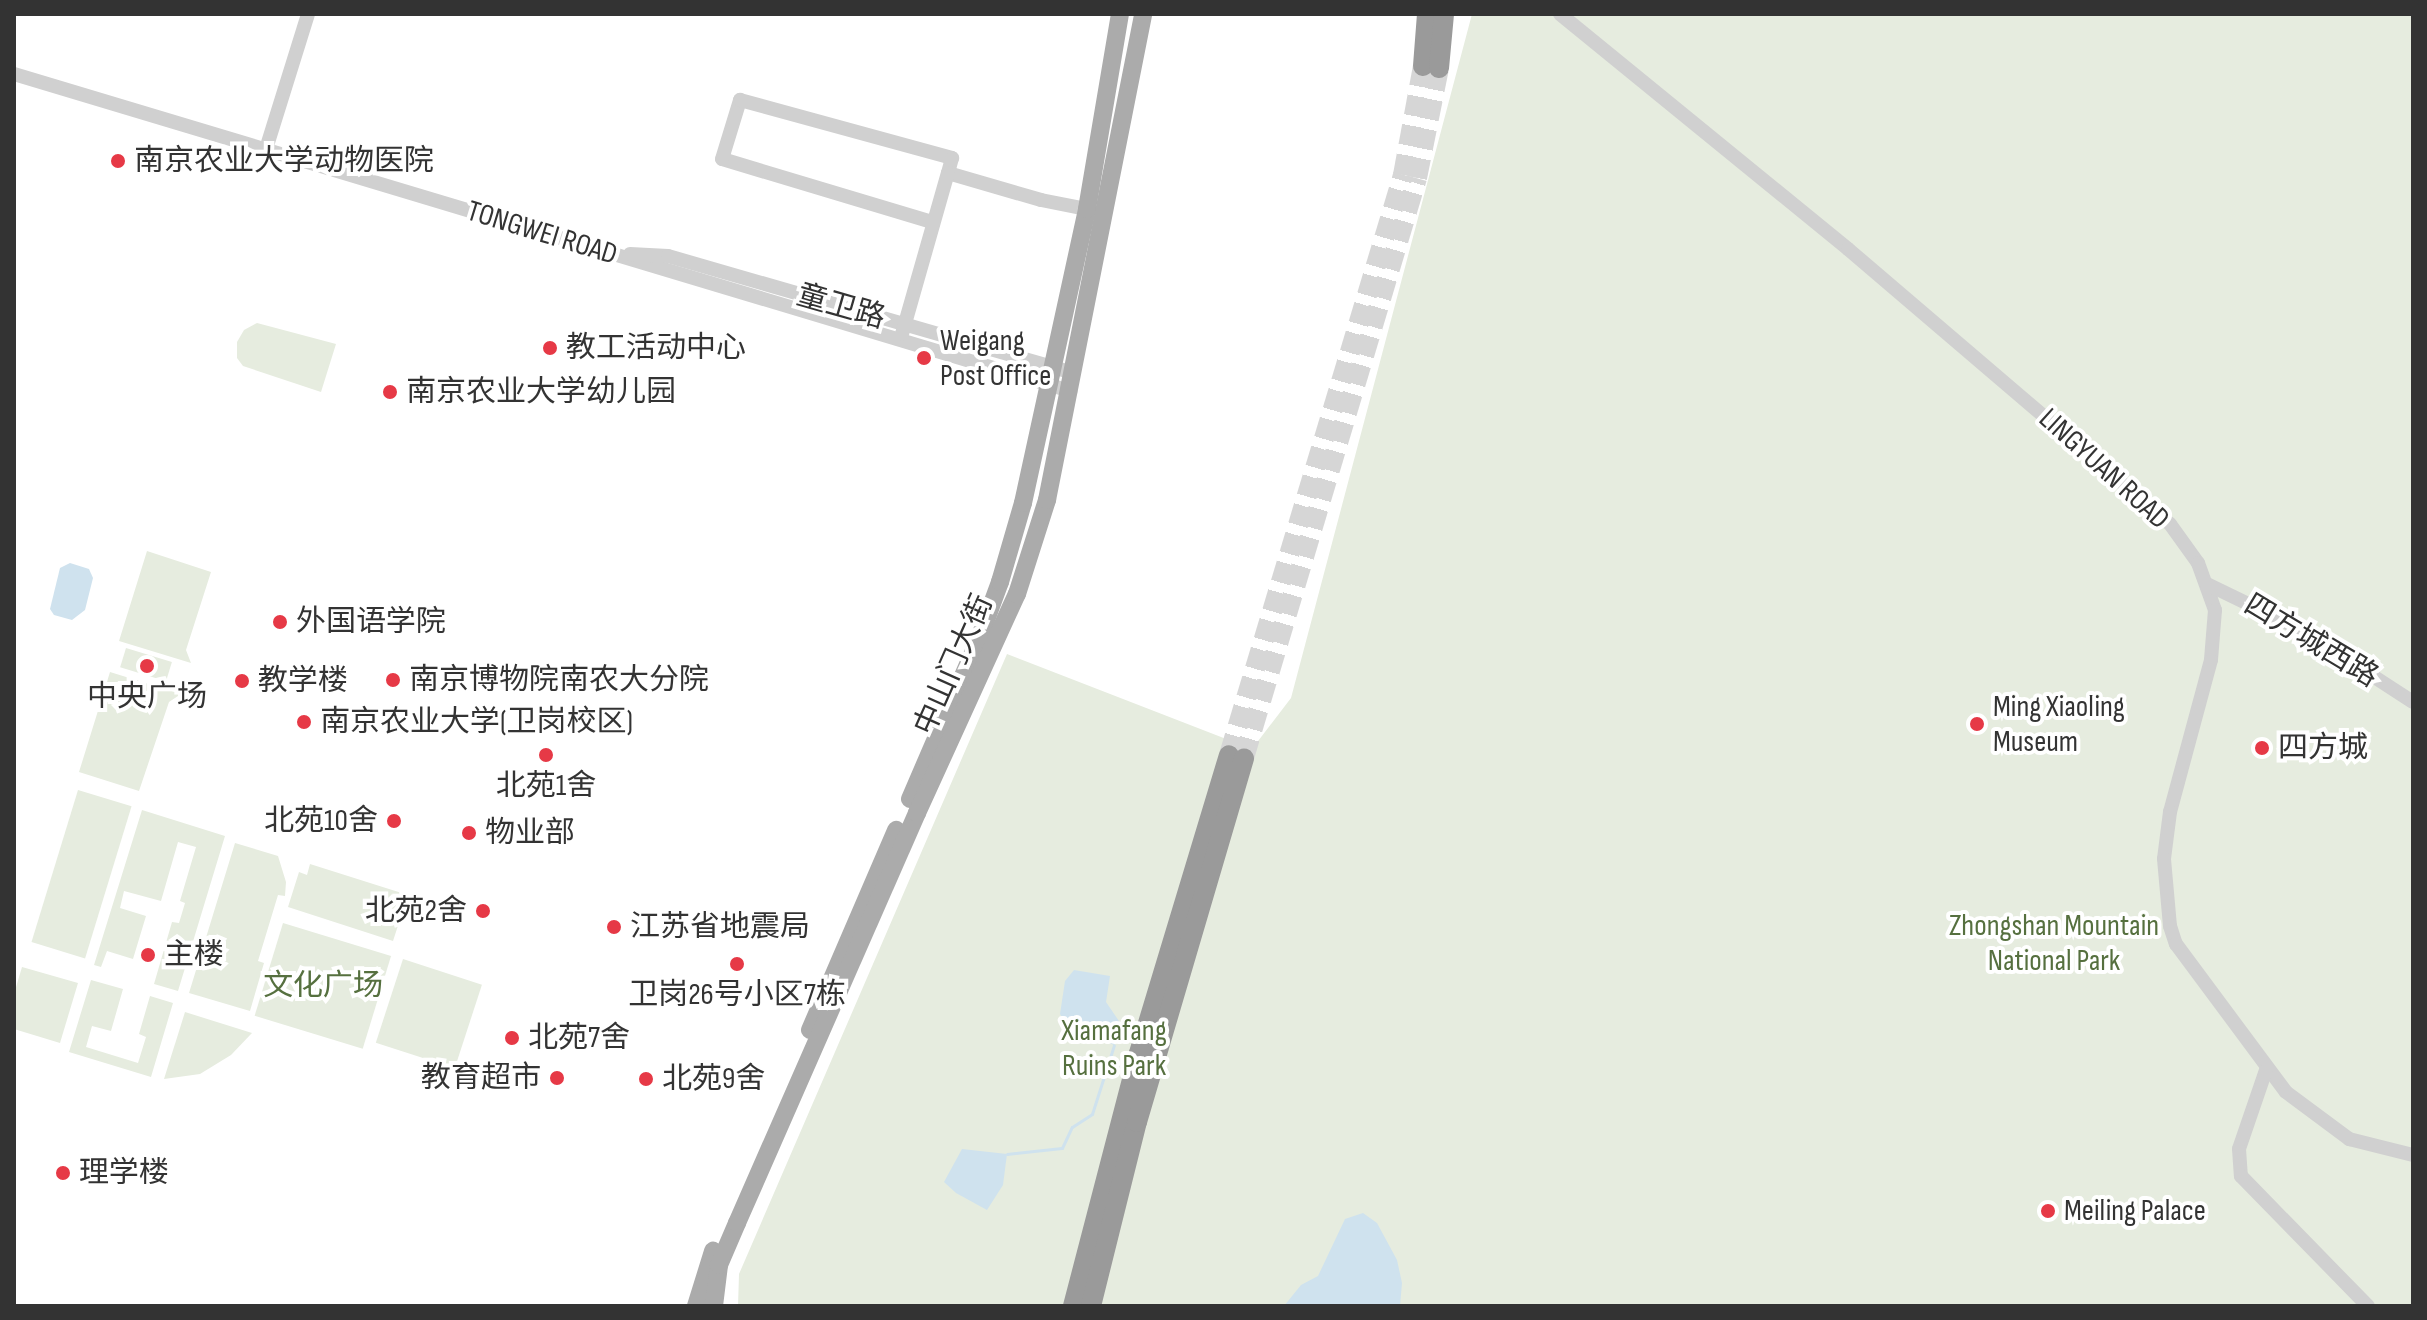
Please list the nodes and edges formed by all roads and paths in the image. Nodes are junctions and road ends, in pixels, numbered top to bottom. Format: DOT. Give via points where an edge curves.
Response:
graph roads {
  1 [pos="308,14"];
  2 [pos="1120,14"];
  3 [pos="1143,14"];
  4 [pos="1427,14"];
  5 [pos="1444,14"];
  6 [pos="1560,14"];
  7 [pos="14,74"];
  8 [pos="266,149"];
  9 [pos="948,173"];
  10 [pos="1087,209"];
  11 [pos="932,222"];
  12 [pos="606,253"];
  13 [pos="904,326"];
  14 [pos="900,341"];
  15 [pos="1052,377"];
  16 [pos="1072,382"];
  17 [pos="2207,584"];
  18 [pos="2413,702"];
  19 [pos="2266,1070"];
  20 [pos="2413,1155"];
  21 [pos="696,1306"];
  22 [pos="714,1306"];
  23 [pos="1073,1306"];
  24 [pos="1091,1306"];
  25 [pos="2368,1306"];
  1 -- 8 [label="street"];
  2 -- 10 [label="main road, 中山门大街"];
  3 -- 16 [label="main road, 中山门大街"];
  4 -- 5 [label="highway" via="1431,67"];
  6 -- 17 [label="street, LINGYUAN ROAD" via="1744,162 2170,524"];
  7 -- 8 [label="street, TONGWEI ROAD"];
  8 -- 12 [label="street, TONGWEI ROAD"];
  9 -- 10 [label="street"];
  9 -- 11 [label="street"];
  9 -- 11 [label="street" via="952,158 740,100 722,159"];
  10 -- 15 [label="main road, 中山门大街"];
  11 -- 13 [label="street"];
  12 -- 13 [label="street, 童卫路" via="668,256"];
  12 -- 14 [label="street, TONGWEI ROAD"];
  13 -- 14 [label="street"];
  13 -- 15 [label="street, 童卫路"];
  14 -- 15 [label="street, TONGWEI ROAD"];
  15 -- 16 [label="street, TONGWEI ROAD"];
  15 -- 21 [label="main road, 中山门大街" via="1023,503 979,639 711,1256"];
  16 -- 22 [label="main road, 中山门大街" via="1047,500 1017,594 719,1265"];
  17 -- 18 [label="street, 四方城西路" via="2302,630"];
  17 -- 19 [label="street, LINGYUAN ROAD" via="2215,610 2211,660 2170,812 2164,887 2176,944"];
  19 -- 20 [label="street, LINGYUAN ROAD" via="2310,1112 2349,1139"];
  19 -- 25 [label="street" via="2239,1149 2241,1176"];
  23 -- 24 [label="highway" via="1139,1053 1237,756"];
}
